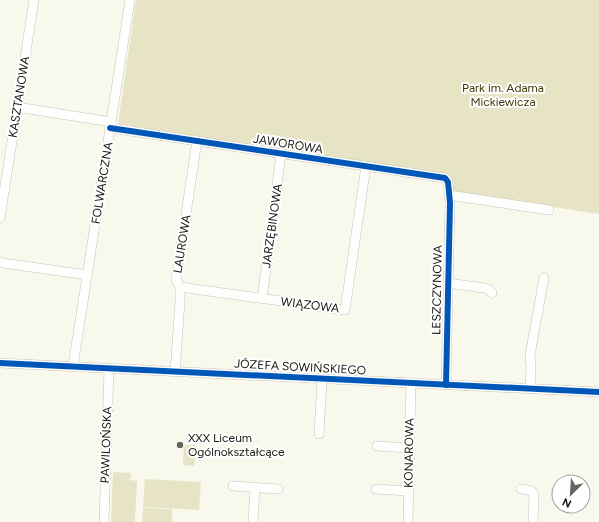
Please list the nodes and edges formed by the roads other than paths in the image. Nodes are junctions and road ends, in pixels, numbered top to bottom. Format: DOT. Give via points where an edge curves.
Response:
graph roads {
  1 [pos="34,0"];
  2 [pos="130,0"];
  3 [pos="17,108"];
  4 [pos="110,125"];
  5 [pos="197,141"];
  6 [pos="281,154"];
  7 [pos="366,166"];
  8 [pos="449,196"];
  9 [pos="549,210"];
  10 [pos="0,218"];
  11 [pos="0,262"];
  12 [pos="87,275"];
  13 [pos="544,278"];
  14 [pos="448,283"];
  15 [pos="180,287"];
  16 [pos="492,293"];
  17 [pos="262,299"];
  18 [pos="0,363"];
  19 [pos="73,366"];
  20 [pos="109,368"];
  21 [pos="176,372"];
  22 [pos="322,379"];
  23 [pos="411,383"];
  24 [pos="446,385"];
  25 [pos="530,389"];
  26 [pos="599,392"];
  27 [pos="319,434"];
  28 [pos="377,446"];
  29 [pos="410,448"];
  30 [pos="233,486"];
  31 [pos="255,488"];
  32 [pos="278,489"];
  33 [pos="376,489"];
  34 [pos="521,489"];
  35 [pos="408,491"];
  36 [pos="104,522"];
  37 [pos="253,522"];
  38 [pos="408,522"];
  39 [pos="533,522"];
  1 -- 3 [label="street, KASZTANOWA"];
  2 -- 4 [label="street, FOLWARCZNA"];
  3 -- 4 [label="street, JAWOROWA"];
  3 -- 10 [label="street, KASZTANOWA"];
  4 -- 5 [label="street, JAWOROWA"];
  4 -- 12 [label="street, FOLWARCZNA"];
  5 -- 6 [label="street, JAWOROWA"];
  5 -- 15 [label="street, LAUROWA" via="176,280"];
  6 -- 7 [label="street, JAWOROWA"];
  6 -- 17 [label="street, JARZĘBINOWA"];
  7 -- 8 [label="street, JAWOROWA" via="445,178 448,182"];
  7 -- 17 [label="street, WIĄZOWA" via="345,310"];
  8 -- 9 [label="street"];
  8 -- 14 [label="street, LESZCZYNOWA"];
  11 -- 12 [label="street"];
  12 -- 19 [label="street, FOLWARCZNA"];
  13 -- 25 [label="street" via="530,355"];
  14 -- 16 [label="street" via="484,288"];
  14 -- 24 [label="street, LESZCZYNOWA"];
  15 -- 17 [label="street, WIĄZOWA"];
  15 -- 21 [label="street, LAUROWA"];
  18 -- 19 [label="street, JÓZEFA SOWIŃSKIEGO"];
  19 -- 20 [label="street, JÓZEFA SOWIŃSKIEGO"];
  20 -- 21 [label="street, JÓZEFA SOWIŃSKIEGO"];
  20 -- 36 [label="street, PAWILOŃSKA"];
  21 -- 22 [label="street, JÓZEFA SOWIŃSKIEGO"];
  22 -- 23 [label="street, JÓZEFA SOWIŃSKIEGO"];
  22 -- 27 [label="street"];
  23 -- 24 [label="street, JÓZEFA SOWIŃSKIEGO"];
  23 -- 29 [label="street, KONAROWA"];
  24 -- 25 [label="street, JÓZEFA SOWIŃSKIEGO"];
  25 -- 26 [label="street, JÓZEFA SOWIŃSKIEGO"];
  28 -- 29 [label="street"];
  29 -- 35 [label="street, KONAROWA"];
  30 -- 31 [label="street"];
  31 -- 32 [label="street"];
  31 -- 37 [label="street"];
  33 -- 35 [label="street"];
  34 -- 39 [label="street" via="532,491 534,494"];
  35 -- 38 [label="street, KONAROWA"];
}
